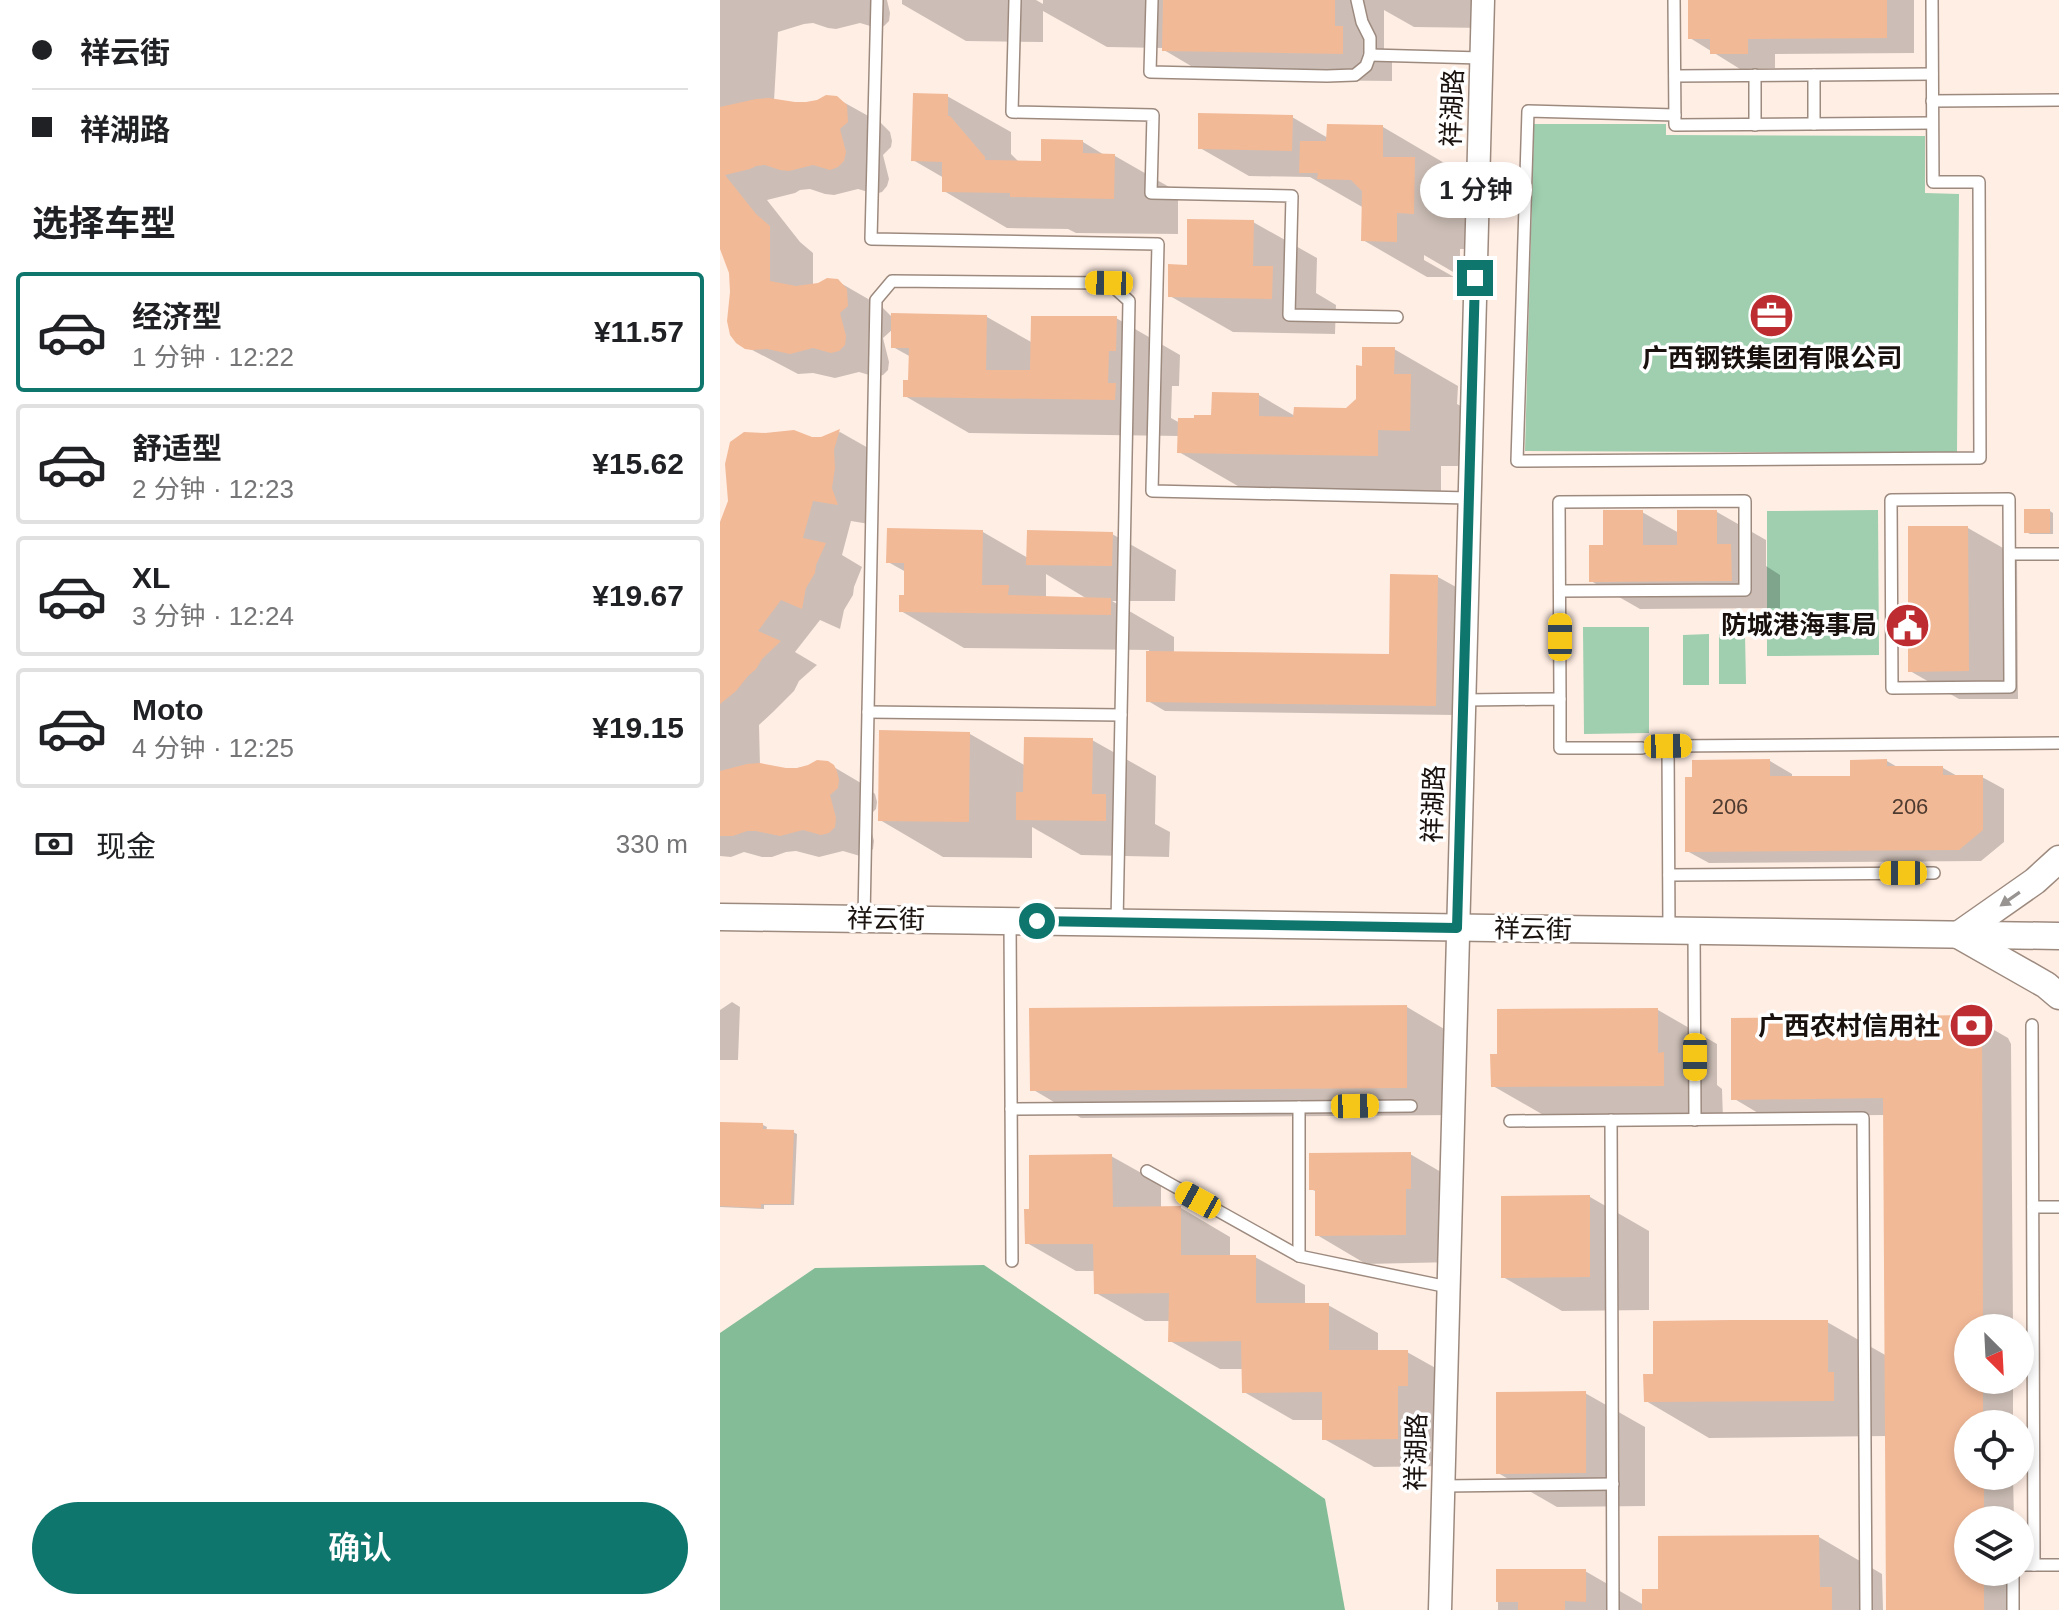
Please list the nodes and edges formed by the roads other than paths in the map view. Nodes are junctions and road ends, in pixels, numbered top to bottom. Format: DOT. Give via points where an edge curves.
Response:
graph roads {
  1 [pos="877,0"];
  2 [pos="1015,0"];
  3 [pos="1152,0"];
  4 [pos="1357,0"];
  5 [pos="1483,0"];
  6 [pos="1674,0"];
  7 [pos="1932,0"];
  8 [pos="1370,55"];
  9 [pos="1481,58"];
  10 [pos="1932,74"];
  11 [pos="1755,75"];
  12 [pos="1814,75"];
  13 [pos="1675,76"];
  14 [pos="2059,100"];
  15 [pos="1932,101"];
  16 [pos="1675,115"];
  17 [pos="1932,123"];
  18 [pos="1814,124"];
  19 [pos="1755,125"];
  20 [pos="1397,317"];
  21 [pos="1469,498"];
  22 [pos="2010,554"];
  23 [pos="2059,554"];
  24 [pos="1560,591"];
  25 [pos="1560,699"];
  26 [pos="1464,700"];
  27 [pos="868,712"];
  28 [pos="1121,715"];
  29 [pos="2059,743"];
  30 [pos="1642,748"];
  31 [pos="2059,859"];
  32 [pos="1934,873"];
  33 [pos="1669,875"];
  34 [pos="720,917"];
  35 [pos="864,919"];
  36 [pos="1010,921"];
  37 [pos="1117,923"];
  38 [pos="1457,928"];
  39 [pos="1682,931"];
  40 [pos="1958,935"];
  41 [pos="2059,936"];
  42 [pos="2059,996"];
  43 [pos="2032,1025"];
  44 [pos="1411,1106"];
  45 [pos="1299,1107"];
  46 [pos="1011,1109"];
  47 [pos="1611,1120"];
  48 [pos="1695,1120"];
  49 [pos="1510,1121"];
  50 [pos="1147,1171"];
  51 [pos="2033,1207"];
  52 [pos="2059,1207"];
  53 [pos="1299,1256"];
  54 [pos="1012,1261"];
  55 [pos="1448,1287"];
  56 [pos="1613,1484"];
  57 [pos="1443,1486"];
  58 [pos="2034,1506"];
  59 [pos="2034,1565"];
  60 [pos="2059,1565"];
  61 [pos="2013,1586"];
  62 [pos="1440,1610"];
  63 [pos="1613,1610"];
  64 [pos="1866,1610"];
  65 [pos="2013,1610"];
  1 -- 21 [label="lane" via="871,239 1158,244 1152,491"];
  2 -- 20 [label="lane" via="1012,112 1153,115 1151,193 1292,196 1289,315"];
  3 -- 8 [label="lane" via="1150,72 1355,75"];
  4 -- 8 [label="lane"];
  5 -- 9 [label="street, 祥湖路"];
  6 -- 13 [label="lane"];
  7 -- 10 [label="lane"];
  8 -- 9 [label="lane"];
  9 -- 21 [label="street, 祥湖路"];
  10 -- 12 [label="lane"];
  10 -- 15 [label="lane"];
  11 -- 12 [label="lane"];
  11 -- 13 [label="lane"];
  11 -- 19 [label="lane"];
  12 -- 18 [label="lane"];
  13 -- 16 [label="lane"];
  14 -- 15 [label="lane"];
  15 -- 17 [label="lane"];
  16 -- 17 [label="lane" via="1528,111 1517,461 1980,458 1979,182 1933,182"];
  16 -- 19 [label="lane" via="1675,125"];
  17 -- 18 [label="lane"];
  18 -- 19 [label="lane"];
  21 -- 26 [label="street, 祥湖路"];
  22 -- 22 [label="lane" via="2009,499 1891,500 1892,688 2010,687"];
  22 -- 23 [label="lane"];
  24 -- 24 [label="lane" via="1559,502 1745,501 1745,590"];
  24 -- 25 [label="lane"];
  25 -- 26 [label="lane"];
  25 -- 30 [label="lane" via="1560,748"];
  26 -- 38 [label="street, 祥湖路"];
  27 -- 28 [label="lane"];
  27 -- 28 [label="lane" via="876,300 892,281 1109,283 1129,301"];
  27 -- 35 [label="lane"];
  28 -- 37 [label="lane"];
  29 -- 33 [label="lane" via="1668,746"];
  31 -- 40 [label="street, one-way"];
  32 -- 33 [label="lane"];
  33 -- 39 [label="lane"];
  34 -- 35 [label="street, 祥云街"];
  35 -- 36 [label="street, 祥云街"];
  36 -- 37 [label="street, 祥云街"];
  36 -- 46 [label="lane"];
  37 -- 38 [label="street, 祥云街"];
  38 -- 39 [label="street, 祥云街"];
  38 -- 55 [label="street, 祥湖路"];
  39 -- 40 [label="street, 祥云街"];
  39 -- 48 [label="lane"];
  40 -- 41 [label="street, 祥云街"];
  40 -- 42 [label="street"];
  43 -- 51 [label="lane"];
  44 -- 45 [label="lane"];
  45 -- 46 [label="lane"];
  45 -- 53 [label="lane"];
  46 -- 54 [label="lane"];
  47 -- 48 [label="lane"];
  47 -- 49 [label="lane"];
  47 -- 56 [label="lane"];
  48 -- 64 [label="lane" via="1863,1118"];
  50 -- 53 [label="lane"];
  51 -- 52 [label="lane"];
  51 -- 58 [label="lane"];
  53 -- 55 [label="lane"];
  55 -- 57 [label="street, 祥湖路"];
  56 -- 57 [label="lane"];
  56 -- 63 [label="lane"];
  57 -- 62 [label="street, 祥湖路"];
  59 -- 60 [label="lane"];
  61 -- 65 [label="lane"];
}
